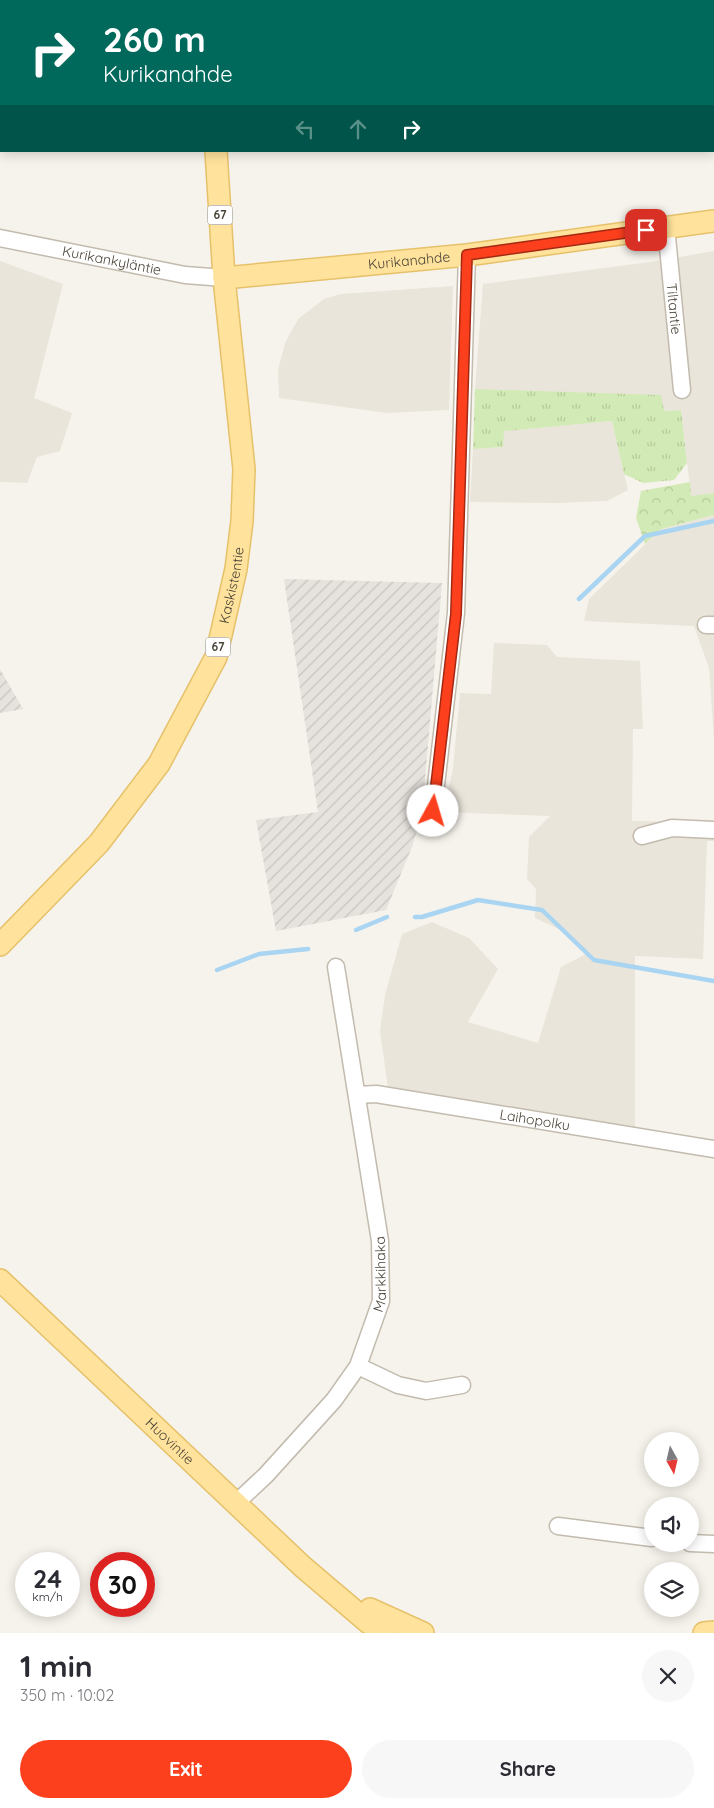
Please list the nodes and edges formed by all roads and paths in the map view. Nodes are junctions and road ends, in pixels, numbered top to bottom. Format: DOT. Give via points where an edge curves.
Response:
graph roads {
  1 [pos="216,152"];
  2 [pos="714,221"];
  3 [pos="666,228"];
  4 [pos="0,238"];
  5 [pos="467,255"];
  6 [pos="224,278"];
  7 [pos="682,390"];
  8 [pos="433,811"];
  9 [pos="714,830"];
  10 [pos="642,836"];
  11 [pos="0,945"];
  12 [pos="336,967"];
  13 [pos="357,1095"];
  14 [pos="714,1149"];
  15 [pos="0,1280"];
  16 [pos="358,1366"];
  17 [pos="462,1385"];
  18 [pos="235,1504"];
  19 [pos="558,1526"];
  20 [pos="644,1537"];
  21 [pos="699,1543"];
  22 [pos="714,1544"];
  23 [pos="342,1599"];
  24 [pos="714,1632"];
  25 [pos="386,1633"];
  26 [pos="423,1633"];
  27 [pos="704,1633"];
  1 -- 6 [label="main road, Kaskistentie / 67"];
  2 -- 3 [label="main road, Kurikanahde"];
  3 -- 5 [label="main road, Kurikanahde"];
  3 -- 7 [label="street, Tiltantie"];
  4 -- 6 [label="street, Kurikankyläntie" via="185,275"];
  5 -- 6 [label="main road, Kurikanahde"];
  5 -- 8 [label="street" via="456,614"];
  6 -- 11 [label="main road, Kaskistentie / 67" via="244,469 236,569 216,657 159,764 99,843"];
  9 -- 10 [label="street" via="672,828"];
  12 -- 13 [label="street, Markkihaka"];
  13 -- 14 [label="street, Laihopolku" via="376,1094"];
  13 -- 16 [label="street, Markkihaka" via="380,1241 380,1301"];
  15 -- 18 [label="main road, Huovintie"];
  16 -- 17 [label="street" via="398,1385 426,1391"];
  16 -- 18 [label="street, Markkihaka" via="334,1400"];
  18 -- 23 [label="main road, Huovintie"];
  19 -- 20 [label="street"];
  21 -- 22 [label="street"];
  23 -- 25 [label="main road, Huovintie"];
  23 -- 26 [label="main road, Huovintie"];
  24 -- 27 [label="main road"];
}
